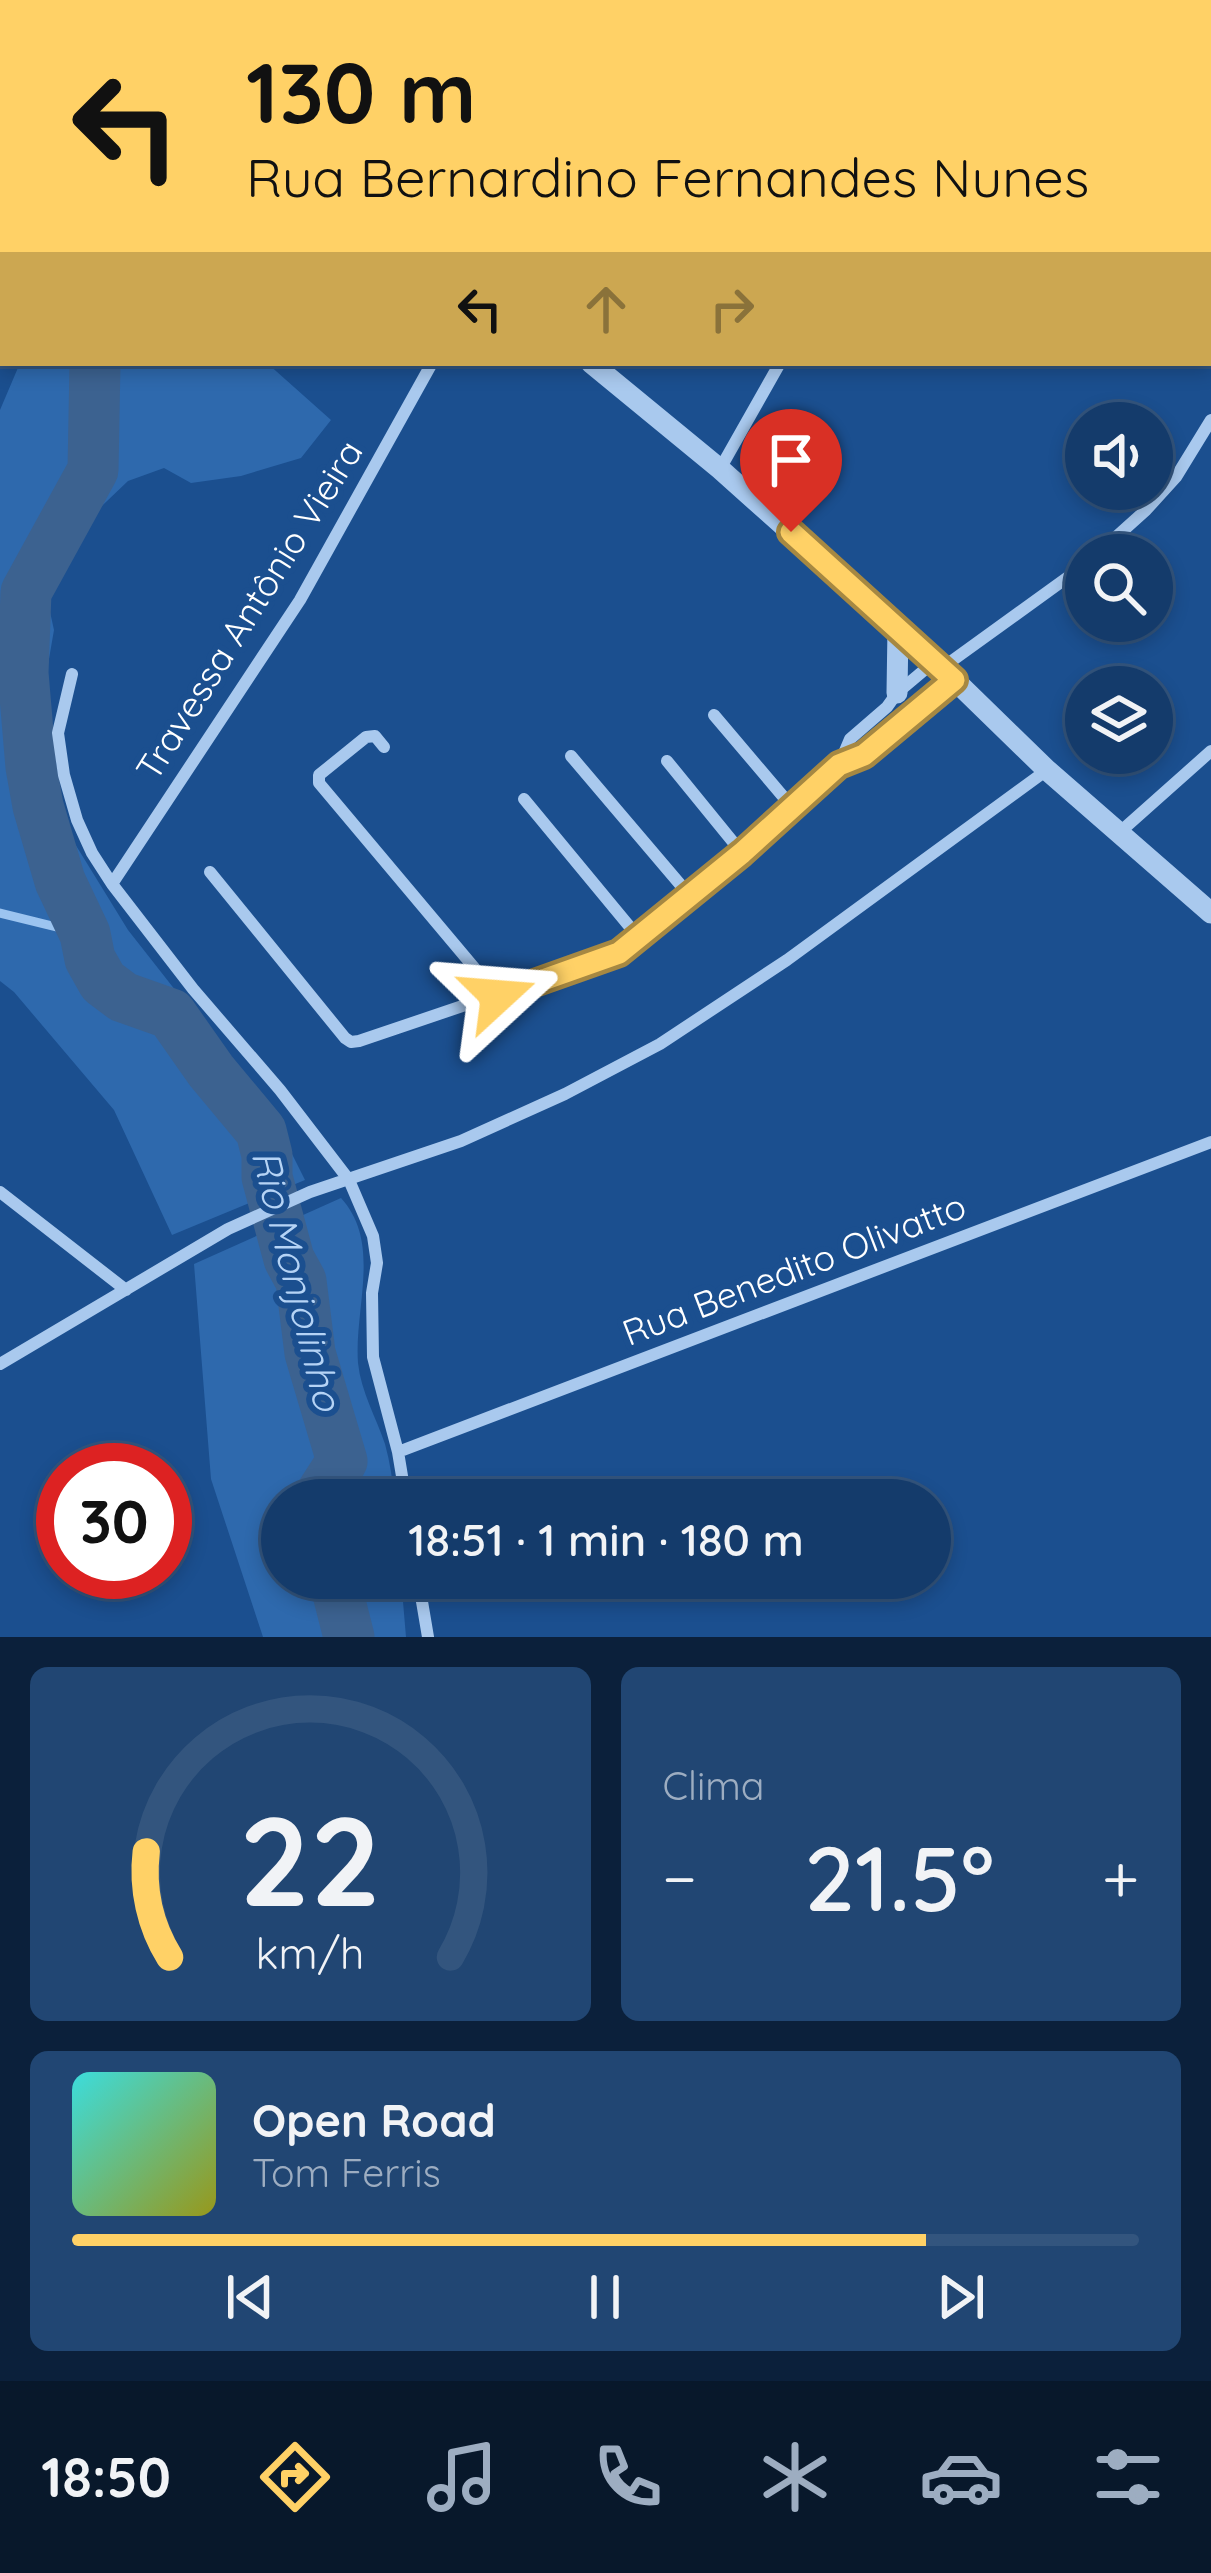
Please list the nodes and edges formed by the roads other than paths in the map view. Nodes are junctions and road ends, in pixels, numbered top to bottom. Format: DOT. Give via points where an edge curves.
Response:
graph roads {
  1 [pos="430,366"];
  2 [pos="595,366"];
  3 [pos="778,366"];
  4 [pos="1211,420"];
  5 [pos="720,469"];
  6 [pos="1119,534"];
  7 [pos="1065,580"];
  8 [pos="898,628"];
  9 [pos="944,670"];
  10 [pos="72,674"];
  11 [pos="897,693"];
  12 [pos="714,715"];
  13 [pos="384,747"];
  14 [pos="1211,751"];
  15 [pos="571,756"];
  16 [pos="667,760"];
  17 [pos="839,765"];
  18 [pos="1046,770"];
  19 [pos="524,799"];
  20 [pos="792,808"];
  21 [pos="1120,832"];
  22 [pos="742,853"];
  23 [pos="210,872"];
  24 [pos="112,884"];
  25 [pos="690,896"];
  26 [pos="1211,914"];
  27 [pos="639,938"];
  28 [pos="498,996"];
  29 [pos="1211,1142"];
  30 [pos="349,1180"];
  31 [pos="0,1192"];
  32 [pos="126,1289"];
  33 [pos="0,1364"];
  34 [pos="398,1452"];
  35 [pos="402,1479"];
  36 [pos="422,1599"];
  37 [pos="428,1637"];
  1 -- 24 [label="street, Travessa Antônio Vieira" via="300,600"];
  2 -- 5 [label="street"];
  3 -- 5 [label="street"];
  4 -- 6 [label="street" via="1176,476"];
  5 -- 8 [label="street"];
  7 -- 9 [label="street"];
  8 -- 9 [label="street"];
  8 -- 11 [label="street"];
  9 -- 11 [label="street"];
  9 -- 17 [label="street" via="864,755"];
  9 -- 18 [label="street"];
  10 -- 24 [label="street" via="58,733 64,775 76,820"];
  11 -- 17 [label="street" via="850,740"];
  12 -- 20 [label="street"];
  13 -- 28 [label="street" via="366,737 320,783"];
  14 -- 21 [label="street"];
  15 -- 25 [label="street"];
  16 -- 22 [label="street"];
  17 -- 20 [label="street"];
  18 -- 21 [label="street"];
  18 -- 30 [label="street" via="660,1044 461,1141"];
  19 -- 27 [label="street"];
  20 -- 22 [label="street"];
  21 -- 26 [label="street"];
  22 -- 25 [label="street"];
  23 -- 28 [label="street" via="351,1042"];
  24 -- 30 [label="street"];
  25 -- 27 [label="street"];
  27 -- 28 [label="street" via="619,953"];
  29 -- 34 [label="street, Rua Benedito Olivatto"];
  30 -- 32 [label="street" via="228,1229"];
  30 -- 34 [label="street" via="373,1236 373,1357"];
  31 -- 32 [label="street"];
  32 -- 33 [label="street"];
  34 -- 35 [label="street"];
  36 -- 37 [label="street"];
}
